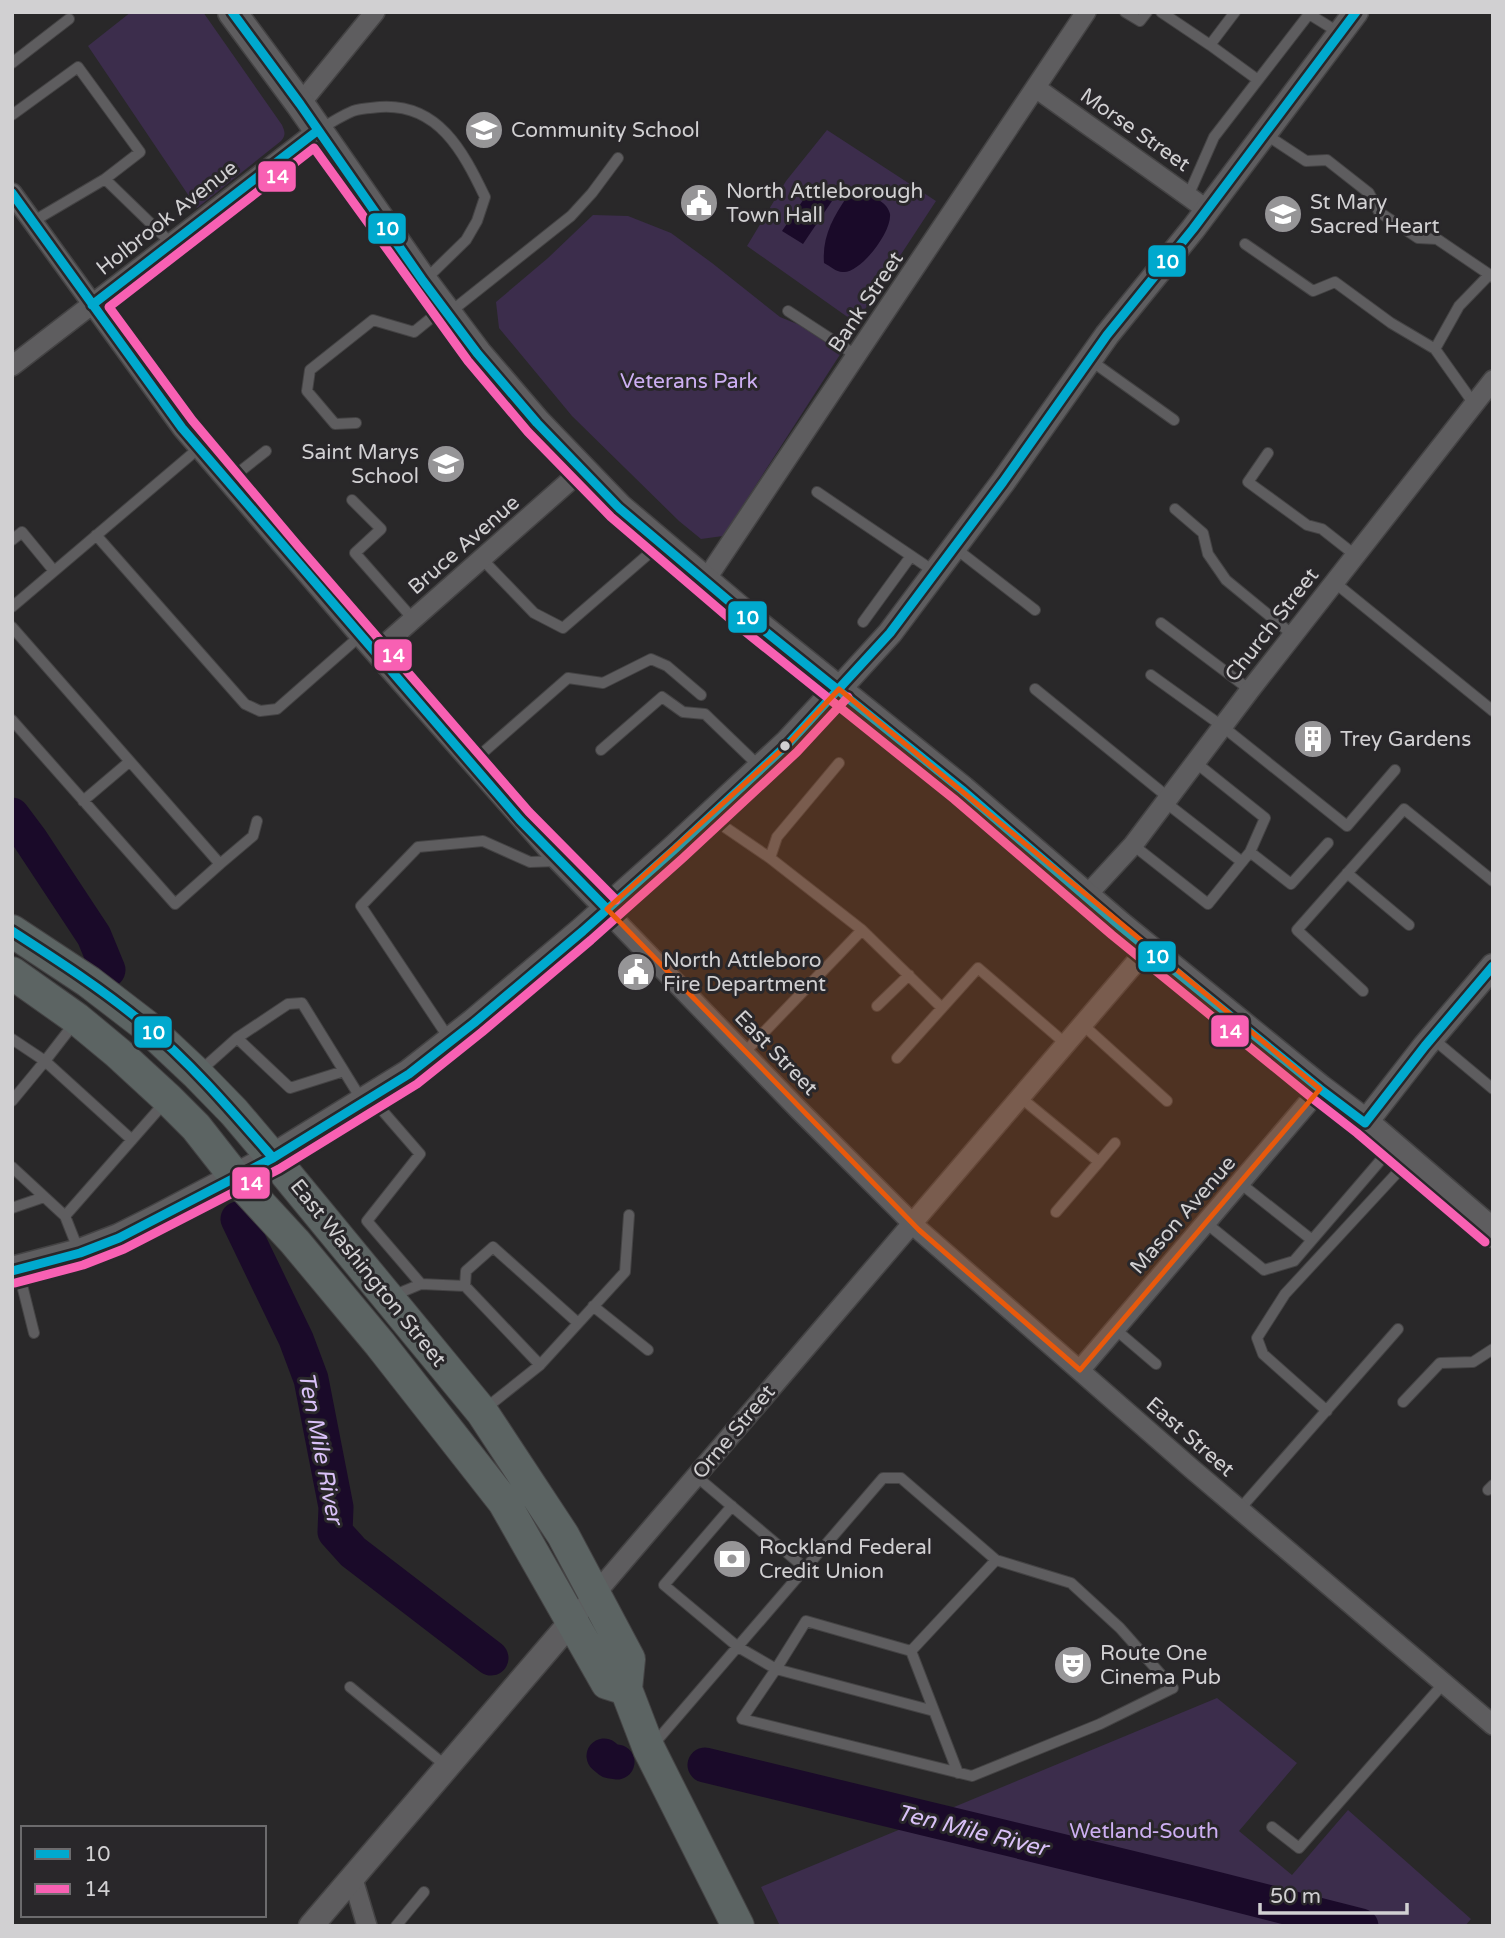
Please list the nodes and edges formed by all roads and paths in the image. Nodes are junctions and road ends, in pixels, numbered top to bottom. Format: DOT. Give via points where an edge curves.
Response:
graph roads {
  1 [pos="232,12"];
  2 [pos="374,12"];
  3 [pos="1086,12"];
  4 [pos="1125,12"];
  5 [pos="1147,12"];
  6 [pos="1161,12"];
  7 [pos="1235,12"];
  8 [pos="1356,12"];
  9 [pos="1308,13"];
  10 [pos="69,19"];
  11 [pos="1340,34"];
  12 [pos="1210,45"];
  13 [pos="12,63"];
  14 [pos="1258,80"];
  15 [pos="1036,88"];
  16 [pos="300,104"];
  17 [pos="12,115"];
  18 [pos="317,131"];
  19 [pos="1264,134"];
  20 [pos="618,158"];
  21 [pos="105,179"];
  22 [pos="12,193"];
  23 [pos="1197,203"];
  24 [pos="32,222"];
  25 [pos="172,244"];
  26 [pos="1245,244"];
  27 [pos="1491,276"];
  28 [pos="424,281"];
  29 [pos="92,305"];
  30 [pos="446,311"];
  31 [pos="788,311"];
  32 [pos="1435,349"];
  33 [pos="857,356"];
  34 [pos="1090,359"];
  35 [pos="12,366"];
  36 [pos="1493,380"];
  37 [pos="1474,404"];
  38 [pos="1174,420"];
  39 [pos="356,423"];
  40 [pos="199,448"];
  41 [pos="266,451"];
  42 [pos="1268,453"];
  43 [pos="582,470"];
  44 [pos="228,481"];
  45 [pos="817,492"];
  46 [pos="352,500"];
  47 [pos="1175,509"];
  48 [pos="96,535"];
  49 [pos="12,540"];
  50 [pos="660,543"];
  51 [pos="954,548"];
  52 [pos="1355,555"];
  53 [pos="911,556"];
  54 [pos="482,559"];
  55 [pos="54,570"];
  56 [pos="936,573"];
  57 [pos="705,582"];
  58 [pos="1334,582"];
  59 [pos="12,607"];
  60 [pos="1035,610"];
  61 [pos="413,620"];
  62 [pos="863,622"];
  63 [pos="1161,623"];
  64 [pos="12,627"];
  65 [pos="1293,635"];
  66 [pos="359,636"];
  67 [pos="375,653"];
  68 [pos="1151,675"];
  69 [pos="1035,689"];
  70 [pos="838,690"];
  71 [pos="1250,690"];
  72 [pos="701,695"];
  73 [pos="1493,710"];
  74 [pos="12,720"];
  75 [pos="1222,726"];
  76 [pos="601,750"];
  77 [pos="129,762"];
  78 [pos="1195,762"];
  79 [pos="470,763"];
  80 [pos="839,763"];
  81 [pos="761,769"];
  82 [pos="1395,770"];
  83 [pos="1167,800"];
  84 [pos="83,801"];
  85 [pos="710,816"];
  86 [pos="257,821"];
  87 [pos="1328,843"];
  88 [pos="1133,845"];
  89 [pos="1250,852"];
  90 [pos="770,858"];
  91 [pos="558,861"];
  92 [pos="1242,862"];
  93 [pos="220,864"];
  94 [pos="1348,873"];
  95 [pos="1493,881"];
  96 [pos="1086,897"];
  97 [pos="607,909"];
  98 [pos="1409,925"];
  99 [pos="862,930"];
  100 [pos="12,931"];
  101 [pos="1147,948"];
  102 [pos="12,972"];
  103 [pos="909,975"];
  104 [pos="1490,977"];
  105 [pos="1363,991"];
  106 [pos="877,1006"];
  107 [pos="942,1008"];
  108 [pos="77,1019"];
  109 [pos="1082,1024"];
  110 [pos="237,1038"];
  111 [pos="1432,1038"];
  112 [pos="12,1039"];
  113 [pos="451,1041"];
  114 [pos="1066,1044"];
  115 [pos="744,1053"];
  116 [pos="897,1058"];
  117 [pos="45,1061"];
  118 [pos="344,1071"];
  119 [pos="197,1073"];
  120 [pos="1320,1089"];
  121 [pos="1493,1089"];
  122 [pos="1020,1097"];
  123 [pos="168,1099"];
  124 [pos="367,1100"];
  125 [pos="12,1101"];
  126 [pos="1167,1101"];
  127 [pos="1365,1123"];
  128 [pos="132,1139"];
  129 [pos="1115,1143"];
  130 [pos="1401,1154"];
  131 [pos="273,1157"];
  132 [pos="1099,1162"];
  133 [pos="12,1167"];
  134 [pos="236,1178"];
  135 [pos="1240,1183"];
  136 [pos="44,1197"];
  137 [pos="12,1208"];
  138 [pos="1056,1212"];
  139 [pos="629,1215"];
  140 [pos="65,1216"];
  141 [pos="912,1223"];
  142 [pos="1206,1223"];
  143 [pos="1493,1233"];
  144 [pos="1312,1240"];
  145 [pos="79,1253"];
  146 [pos="15,1270"];
  147 [pos="421,1284"];
  148 [pos="465,1286"];
  149 [pos="388,1298"];
  150 [pos="593,1306"];
  151 [pos="578,1324"];
  152 [pos="1115,1329"];
  153 [pos="1398,1329"];
  154 [pos="34,1333"];
  155 [pos="1493,1349"];
  156 [pos="648,1350"];
  157 [pos="1156,1364"];
  158 [pos="540,1365"];
  159 [pos="1080,1370"];
  160 [pos="1402,1402"];
  161 [pos="1327,1411"];
  162 [pos="482,1412"];
  163 [pos="696,1476"];
  164 [pos="732,1506"];
  165 [pos="1239,1510"];
  166 [pos="996,1560"];
  167 [pos="806,1568"];
  168 [pos="596,1594"];
  169 [pos="572,1621"];
  170 [pos="738,1647"];
  171 [pos="911,1651"];
  172 [pos="776,1669"];
  173 [pos="1444,1683"];
  174 [pos="350,1687"];
  175 [pos="626,1689"];
  176 [pos="934,1711"];
  177 [pos="1493,1725"];
  178 [pos="649,1749"];
  179 [pos="447,1766"];
  180 [pos="958,1773"];
  181 [pos="1272,1827"];
  182 [pos="352,1875"];
  183 [pos="424,1892"];
  184 [pos="311,1926"];
  185 [pos="367,1926"];
  186 [pos="396,1926"];
  187 [pos="738,1926"];
  1 -- 16 [label="main road"];
  2 -- 16 [label="street"];
  3 -- 15 [label="street, Bank Street"];
  4 -- 5 [label="lane" via="1140,21"];
  6 -- 12 [label="lane"];
  7 -- 12 [label="lane"];
  8 -- 11 [label="street"];
  9 -- 11 [label="lane"];
  9 -- 14 [label="lane"];
  10 -- 13 [label="lane"];
  11 -- 19 [label="street"];
  12 -- 14 [label="lane"];
  14 -- 23 [label="lane" via="1214,136"];
  15 -- 23 [label="street, Morse Street"];
  15 -- 33 [label="street, Bank Street"];
  16 -- 18 [label="main road"];
  17 -- 21 [label="lane" via="78,67 140,152"];
  18 -- 25 [label="street, Holbrook Avenue"];
  18 -- 28 [label="main road"];
  18 -- 28 [label="lane" via="355,110 396,106 437,123 469,163 485,197 477,221 466,240"];
  19 -- 23 [label="street"];
  19 -- 27 [label="lane" via="1306,160 1327,160 1368,193 1379,212 1418,238 1437,239"];
  20 -- 30 [label="lane" via="571,216"];
  21 -- 24 [label="lane"];
  21 -- 25 [label="lane"];
  22 -- 24 [label="street, East Street"];
  23 -- 34 [label="street"];
  24 -- 29 [label="street, East Street"];
  25 -- 29 [label="street, Holbrook Avenue"];
  26 -- 32 [label="lane" via="1313,291 1335,282"];
  27 -- 32 [label="lane" via="1459,306"];
  28 -- 30 [label="main road"];
  29 -- 35 [label="street, Holbrook Avenue"];
  29 -- 40 [label="street, East Street"];
  30 -- 39 [label="lane" via="414,332 373,320 310,370 307,391 335,424"];
  30 -- 43 [label="main road" via="477,353"];
  31 -- 33 [label="lane"];
  32 -- 37 [label="lane"];
  33 -- 57 [label="street, Bank Street"];
  34 -- 38 [label="lane"];
  34 -- 51 [label="street"];
  36 -- 37 [label="street, Church Street"];
  37 -- 52 [label="street, Church Street"];
  40 -- 44 [label="street, East Street"];
  40 -- 48 [label="lane"];
  41 -- 44 [label="lane"];
  42 -- 52 [label="lane" via="1248,482"];
  43 -- 50 [label="main road"];
  43 -- 54 [label="street, Bruce Avenue"];
  44 -- 66 [label="street, East Street"];
  45 -- 53 [label="lane"];
  46 -- 61 [label="lane" via="381,529 355,553"];
  47 -- 65 [label="lane" via="1203,533 1208,554 1226,580"];
  48 -- 55 [label="lane"];
  48 -- 66 [label="lane" via="245,704 260,711 277,709"];
  49 -- 55 [label="lane" via="22,532"];
  50 -- 54 [label="lane" via="563,628 534,613"];
  50 -- 57 [label="main road"];
  51 -- 56 [label="street"];
  51 -- 60 [label="lane"];
  52 -- 58 [label="street, Church Street"];
  53 -- 56 [label="lane"];
  53 -- 62 [label="lane"];
  54 -- 61 [label="street, Bruce Avenue"];
  55 -- 59 [label="lane"];
  56 -- 70 [label="street" via="890,634"];
  57 -- 70 [label="main road"];
  58 -- 65 [label="street, Church Street"];
  58 -- 73 [label="lane"];
  61 -- 67 [label="street, Bruce Avenue"];
  63 -- 71 [label="lane"];
  64 -- 77 [label="lane"];
  65 -- 71 [label="street, Church Street"];
  66 -- 67 [label="street, East Street"];
  67 -- 79 [label="street, East Street"];
  68 -- 75 [label="lane"];
  69 -- 83 [label="lane"];
  70 -- 81 [label="main road"];
  70 -- 96 [label="main road"];
  71 -- 75 [label="street, Church Street"];
  72 -- 79 [label="lane" via="667,666 651,659 603,683 568,678"];
  74 -- 84 [label="lane"];
  75 -- 78 [label="street, Church Street"];
  75 -- 82 [label="lane" via="1347,826"];
  76 -- 81 [label="lane" via="662,697 683,712 705,714"];
  77 -- 84 [label="lane"];
  77 -- 93 [label="lane"];
  78 -- 83 [label="street, Church Street"];
  78 -- 89 [label="lane" via="1265,818"];
  79 -- 91 [label="street, East Street"];
  80 -- 90 [label="lane" via="777,837"];
  81 -- 85 [label="main road"];
  83 -- 88 [label="street, Church Street"];
  83 -- 92 [label="lane"];
  84 -- 93 [label="lane" via="175,904"];
  85 -- 90 [label="lane"];
  85 -- 97 [label="main road"];
  86 -- 93 [label="lane" via="253,836"];
  87 -- 89 [label="lane" via="1291,884"];
  88 -- 92 [label="lane" via="1208,904"];
  88 -- 96 [label="street, Church Street"];
  89 -- 92 [label="lane"];
  90 -- 99 [label="lane"];
  91 -- 97 [label="street, East Street"];
  91 -- 113 [label="lane" via="530,862 483,841 418,847 361,906"];
  94 -- 95 [label="lane" via="1404,808"];
  94 -- 98 [label="lane"];
  94 -- 105 [label="lane" via="1297,930"];
  96 -- 101 [label="main road"];
  97 -- 113 [label="main road"];
  97 -- 115 [label="street, East Street"];
  99 -- 103 [label="lane"];
  99 -- 115 [label="lane"];
  100 -- 119 [label="main road, East Washington Street" via="120,1005"];
  101 -- 109 [label="street, Orne Street"];
  101 -- 120 [label="main road"];
  102 -- 108 [label="main road, East Washington Street"];
  103 -- 106 [label="lane"];
  103 -- 107 [label="lane"];
  104 -- 111 [label="street"];
  107 -- 114 [label="lane" via="978,968"];
  107 -- 116 [label="lane"];
  108 -- 117 [label="lane"];
  108 -- 123 [label="main road, East Washington Street"];
  109 -- 114 [label="street, Orne Street"];
  109 -- 126 [label="lane"];
  110 -- 118 [label="lane" via="290,1088"];
  110 -- 118 [label="lane" via="288,1004 302,1003"];
  110 -- 119 [label="lane"];
  111 -- 121 [label="lane"];
  111 -- 127 [label="street"];
  112 -- 117 [label="lane"];
  113 -- 124 [label="main road"];
  114 -- 122 [label="street, Orne Street"];
  115 -- 141 [label="street, East Street"];
  117 -- 125 [label="lane"];
  117 -- 128 [label="lane"];
  118 -- 124 [label="lane"];
  119 -- 131 [label="main road, East Washington Street"];
  120 -- 127 [label="main road"];
  120 -- 135 [label="street, Mason Avenue"];
  122 -- 132 [label="lane"];
  122 -- 141 [label="street, Orne Street"];
  123 -- 128 [label="lane"];
  123 -- 134 [label="main road, East Washington Street" via="197,1127"];
  124 -- 131 [label="main road"];
  124 -- 147 [label="lane" via="420,1154 367,1221"];
  127 -- 130 [label="main road"];
  128 -- 140 [label="lane"];
  129 -- 132 [label="lane"];
  130 -- 143 [label="main road"];
  130 -- 144 [label="lane"];
  130 -- 161 [label="lane" via="1284,1294 1257,1338 1264,1354"];
  131 -- 134 [label="main road"];
  131 -- 149 [label="main road, East Washington Street"];
  132 -- 138 [label="lane"];
  133 -- 136 [label="lane"];
  134 -- 145 [label="main road" via="119,1238"];
  134 -- 169 [label="main road, East Washington Street" via="380,1344 504,1502"];
  135 -- 142 [label="street, Mason Avenue"];
  135 -- 144 [label="lane"];
  136 -- 137 [label="lane"];
  136 -- 140 [label="lane"];
  139 -- 150 [label="lane" via="625,1272"];
  140 -- 145 [label="lane"];
  141 -- 159 [label="street, East Street"];
  141 -- 163 [label="street, Orne Street"];
  142 -- 144 [label="lane" via="1264,1270 1294,1261"];
  142 -- 152 [label="street, Mason Avenue"];
  145 -- 146 [label="main road"];
  146 -- 154 [label="lane"];
  147 -- 148 [label="lane"];
  147 -- 149 [label="lane"];
  148 -- 151 [label="lane" via="466,1271 493,1247"];
  148 -- 158 [label="lane"];
  149 -- 162 [label="main road, East Washington Street"];
  150 -- 151 [label="lane"];
  150 -- 156 [label="lane"];
  151 -- 158 [label="lane"];
  152 -- 157 [label="lane"];
  152 -- 159 [label="street, Mason Avenue"];
  153 -- 161 [label="lane"];
  155 -- 160 [label="lane" via="1473,1362 1440,1363"];
  158 -- 162 [label="lane"];
  159 -- 165 [label="street, East Street"];
  161 -- 165 [label="lane"];
  162 -- 168 [label="main road, East Washington Street"];
  163 -- 164 [label="lane"];
  163 -- 168 [label="street, Orne Street"];
  164 -- 167 [label="lane"];
  164 -- 170 [label="lane" via="664,1585"];
  165 -- 173 [label="street, East Street"];
  166 -- 167 [label="lane" via="901,1478 883,1478"];
  166 -- 171 [label="lane"];
  166 -- 180 [label="lane" via="1071,1583 1120,1628 1173,1688 1100,1724 972,1776"];
  167 -- 170 [label="lane"];
  168 -- 169 [label="street, Orne Street"];
  168 -- 175 [label="main road, East Washington Street" via="629,1659"];
  169 -- 175 [label="main road, East Washington Street" via="607,1683"];
  169 -- 179 [label="street, Orne Street"];
  170 -- 172 [label="lane"];
  170 -- 178 [label="lane"];
  171 -- 172 [label="lane" via="806,1621"];
  171 -- 176 [label="lane"];
  172 -- 176 [label="lane"];
  172 -- 180 [label="lane" via="742,1719"];
  173 -- 177 [label="street, East Street"];
  173 -- 181 [label="lane" via="1298,1848"];
  174 -- 179 [label="lane"];
  175 -- 178 [label="main road, East Washington Street"];
  176 -- 180 [label="lane"];
  178 -- 187 [label="main road, East Washington Street"];
  179 -- 182 [label="street, Orne Street"];
  182 -- 184 [label="street, Orne Street"];
  182 -- 185 [label="street"];
  183 -- 186 [label="lane"];
}
